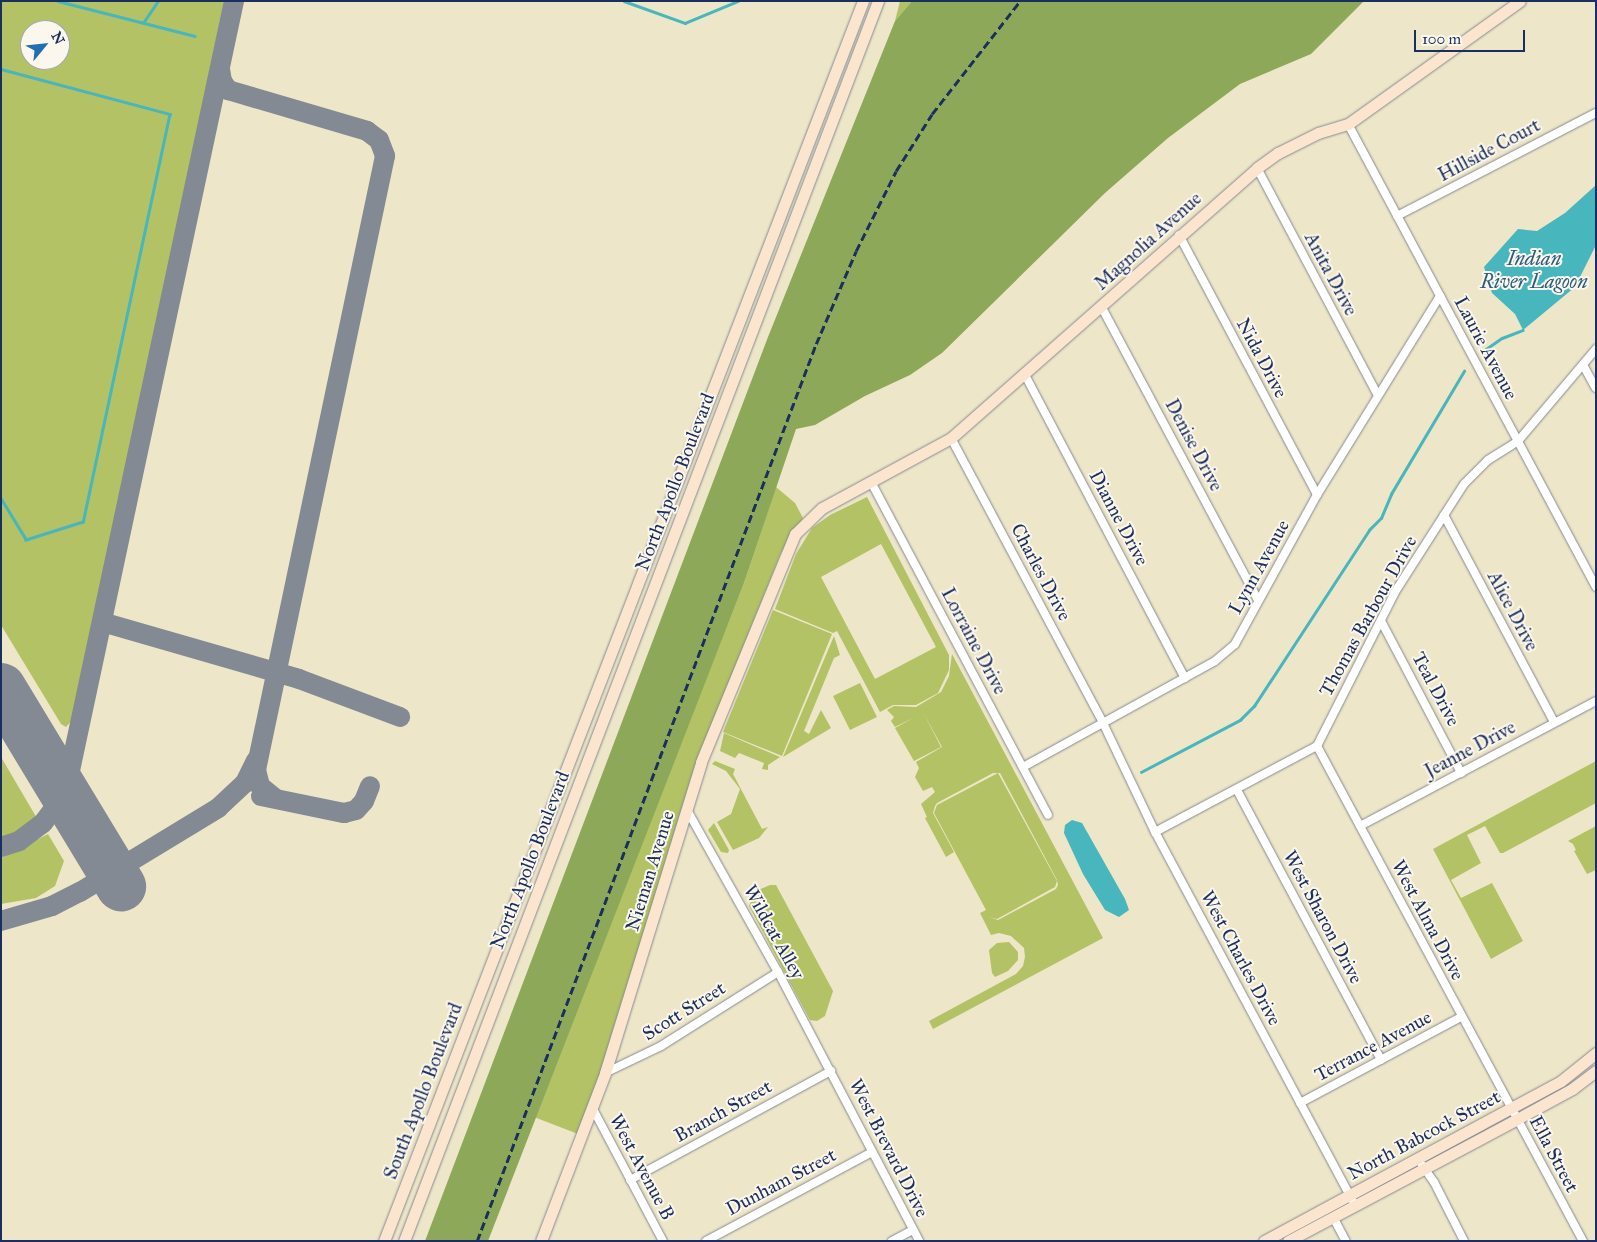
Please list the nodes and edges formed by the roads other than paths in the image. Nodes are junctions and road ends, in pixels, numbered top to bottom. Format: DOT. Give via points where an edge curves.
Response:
graph roads {
  1 [pos="863,1"];
  2 [pos="878,1"];
  3 [pos="1520,1"];
  4 [pos="1596,113"];
  5 [pos="1348,124"];
  6 [pos="1257,168"];
  7 [pos="1397,216"];
  8 [pos="1179,235"];
  9 [pos="1440,296"];
  10 [pos="1101,306"];
  11 [pos="1596,349"];
  12 [pos="1583,365"];
  13 [pos="1024,373"];
  14 [pos="1596,388"];
  15 [pos="1377,394"];
  16 [pos="951,438"];
  17 [pos="1518,441"];
  18 [pos="871,482"];
  19 [pos="1317,495"];
  20 [pos="1444,516"];
  21 [pos="808,519"];
  22 [pos="1596,587"];
  23 [pos="1258,600"];
  24 [pos="1381,621"];
  25 [pos="1185,678"];
  26 [pos="1596,701"];
  27 [pos="1554,722"];
  28 [pos="1103,723"];
  29 [pos="1317,746"];
  30 [pos="1023,767"];
  31 [pos="1461,773"];
  32 [pos="1237,790"];
  33 [pos="687,810"];
  34 [pos="1048,815"];
  35 [pos="1360,826"];
  36 [pos="1155,832"];
  37 [pos="495,954"];
  38 [pos="778,972"];
  39 [pos="505,975"];
  40 [pos="1462,1017"];
  41 [pos="1596,1053"];
  42 [pos="1380,1060"];
  43 [pos="830,1071"];
  44 [pos="1596,1071"];
  45 [pos="605,1073"];
  46 [pos="1300,1103"];
  47 [pos="1511,1108"];
  48 [pos="592,1109"];
  49 [pos="1517,1119"];
  50 [pos="872,1152"];
  51 [pos="1413,1161"];
  52 [pos="1425,1167"];
  53 [pos="630,1180"];
  54 [pos="1352,1200"];
  55 [pos="1333,1217"];
  56 [pos="913,1230"];
  57 [pos="384,1241"];
  58 [pos="404,1241"];
  59 [pos="541,1241"];
  60 [pos="663,1241"];
  61 [pos="706,1241"];
  62 [pos="892,1241"];
  63 [pos="919,1241"];
  64 [pos="1264,1241"];
  65 [pos="1288,1241"];
  66 [pos="1346,1241"];
  67 [pos="1464,1241"];
  68 [pos="1583,1241"];
  1 -- 37 [label="street, North Apollo Boulevard"];
  2 -- 39 [label="street, North Apollo Boulevard"];
  3 -- 5 [label="street, Magnolia Avenue"];
  4 -- 7 [label="street, Hillside Court"];
  5 -- 6 [label="street, Magnolia Avenue" via="1286,149"];
  5 -- 7 [label="street, Laurie Avenue"];
  6 -- 8 [label="street, Magnolia Avenue"];
  6 -- 15 [label="street, Anita Drive"];
  7 -- 9 [label="street, Laurie Avenue"];
  8 -- 10 [label="street, Magnolia Avenue"];
  8 -- 19 [label="street, Nida Drive"];
  9 -- 15 [label="street, Lynn Avenue"];
  9 -- 17 [label="street, Laurie Avenue"];
  10 -- 13 [label="street, Magnolia Avenue"];
  10 -- 23 [label="street, Denise Drive"];
  11 -- 12 [label="street, Thomas Barbour Drive"];
  12 -- 14 [label="street"];
  12 -- 17 [label="street, Thomas Barbour Drive"];
  13 -- 16 [label="street, Magnolia Avenue"];
  13 -- 25 [label="street, Dianne Drive"];
  15 -- 19 [label="street, Lynn Avenue"];
  16 -- 18 [label="street, Magnolia Avenue"];
  16 -- 28 [label="street, Charles Drive"];
  17 -- 20 [label="street, Thomas Barbour Drive" via="1488,460 1464,484"];
  17 -- 22 [label="street, Laurie Avenue"];
  18 -- 21 [label="street, Magnolia Avenue"];
  18 -- 30 [label="street, Lorraine Drive"];
  19 -- 23 [label="street, Lynn Avenue"];
  20 -- 24 [label="street, Thomas Barbour Drive"];
  20 -- 27 [label="street, Alice Drive"];
  21 -- 33 [label="street, Nieman Avenue" via="785,554 700,762"];
  23 -- 25 [label="street, Lynn Avenue" via="1235,644 1215,661"];
  24 -- 29 [label="street, Thomas Barbour Drive"];
  24 -- 31 [label="street, Teal Drive"];
  25 -- 28 [label="street, Lynn Avenue"];
  26 -- 27 [label="street, Jeanne Drive"];
  27 -- 31 [label="street, Jeanne Drive"];
  28 -- 30 [label="street, Lynn Avenue"];
  28 -- 36 [label="street, West Charles Drive"];
  29 -- 32 [label="street"];
  29 -- 35 [label="street, West Alma Drive"];
  30 -- 34 [label="street, Lorraine Drive"];
  31 -- 35 [label="street, Jeanne Drive"];
  32 -- 36 [label="street"];
  32 -- 42 [label="street, West Sharon Drive"];
  33 -- 38 [label="street, Wildcat Alley"];
  33 -- 45 [label="street, Nieman Avenue"];
  35 -- 40 [label="street, West Alma Drive"];
  36 -- 46 [label="street, West Charles Drive"];
  37 -- 57 [label="street, South Apollo Boulevard"];
  38 -- 43 [label="street, Wildcat Alley"];
  38 -- 45 [label="street, Scott Street" via="661,1046"];
  39 -- 58 [label="street, South Apollo Boulevard"];
  40 -- 42 [label="street, Terrance Avenue"];
  40 -- 47 [label="street, West Alma Drive"];
  41 -- 47 [label="street, North Babcock Street" via="1560,1081"];
  42 -- 46 [label="street, Terrance Avenue"];
  43 -- 50 [label="street, West Brevard Drive"];
  43 -- 53 [label="street, Branch Street"];
  44 -- 49 [label="street, North Babcock Street"];
  45 -- 48 [label="street, Nieman Avenue"];
  46 -- 54 [label="street, West Charles Drive"];
  47 -- 49 [label="street, Ella Street"];
  47 -- 51 [label="street, North Babcock Street"];
  48 -- 53 [label="street, West Avenue B"];
  48 -- 59 [label="street, Nieman Avenue"];
  49 -- 52 [label="street, North Babcock Street"];
  49 -- 68 [label="street, Ella Street"];
  50 -- 56 [label="street, West Brevard Drive"];
  50 -- 61 [label="street, Dunham Street"];
  51 -- 52 [label="street"];
  51 -- 54 [label="street, North Babcock Street"];
  52 -- 54 [label="street, North Babcock Street"];
  52 -- 67 [label="street"];
  53 -- 60 [label="street, West Avenue B"];
  54 -- 55 [label="street"];
  54 -- 64 [label="street, North Babcock Street"];
  55 -- 65 [label="street"];
  55 -- 66 [label="street"];
  56 -- 62 [label="street"];
  56 -- 63 [label="street, West Brevard Drive"];
}
